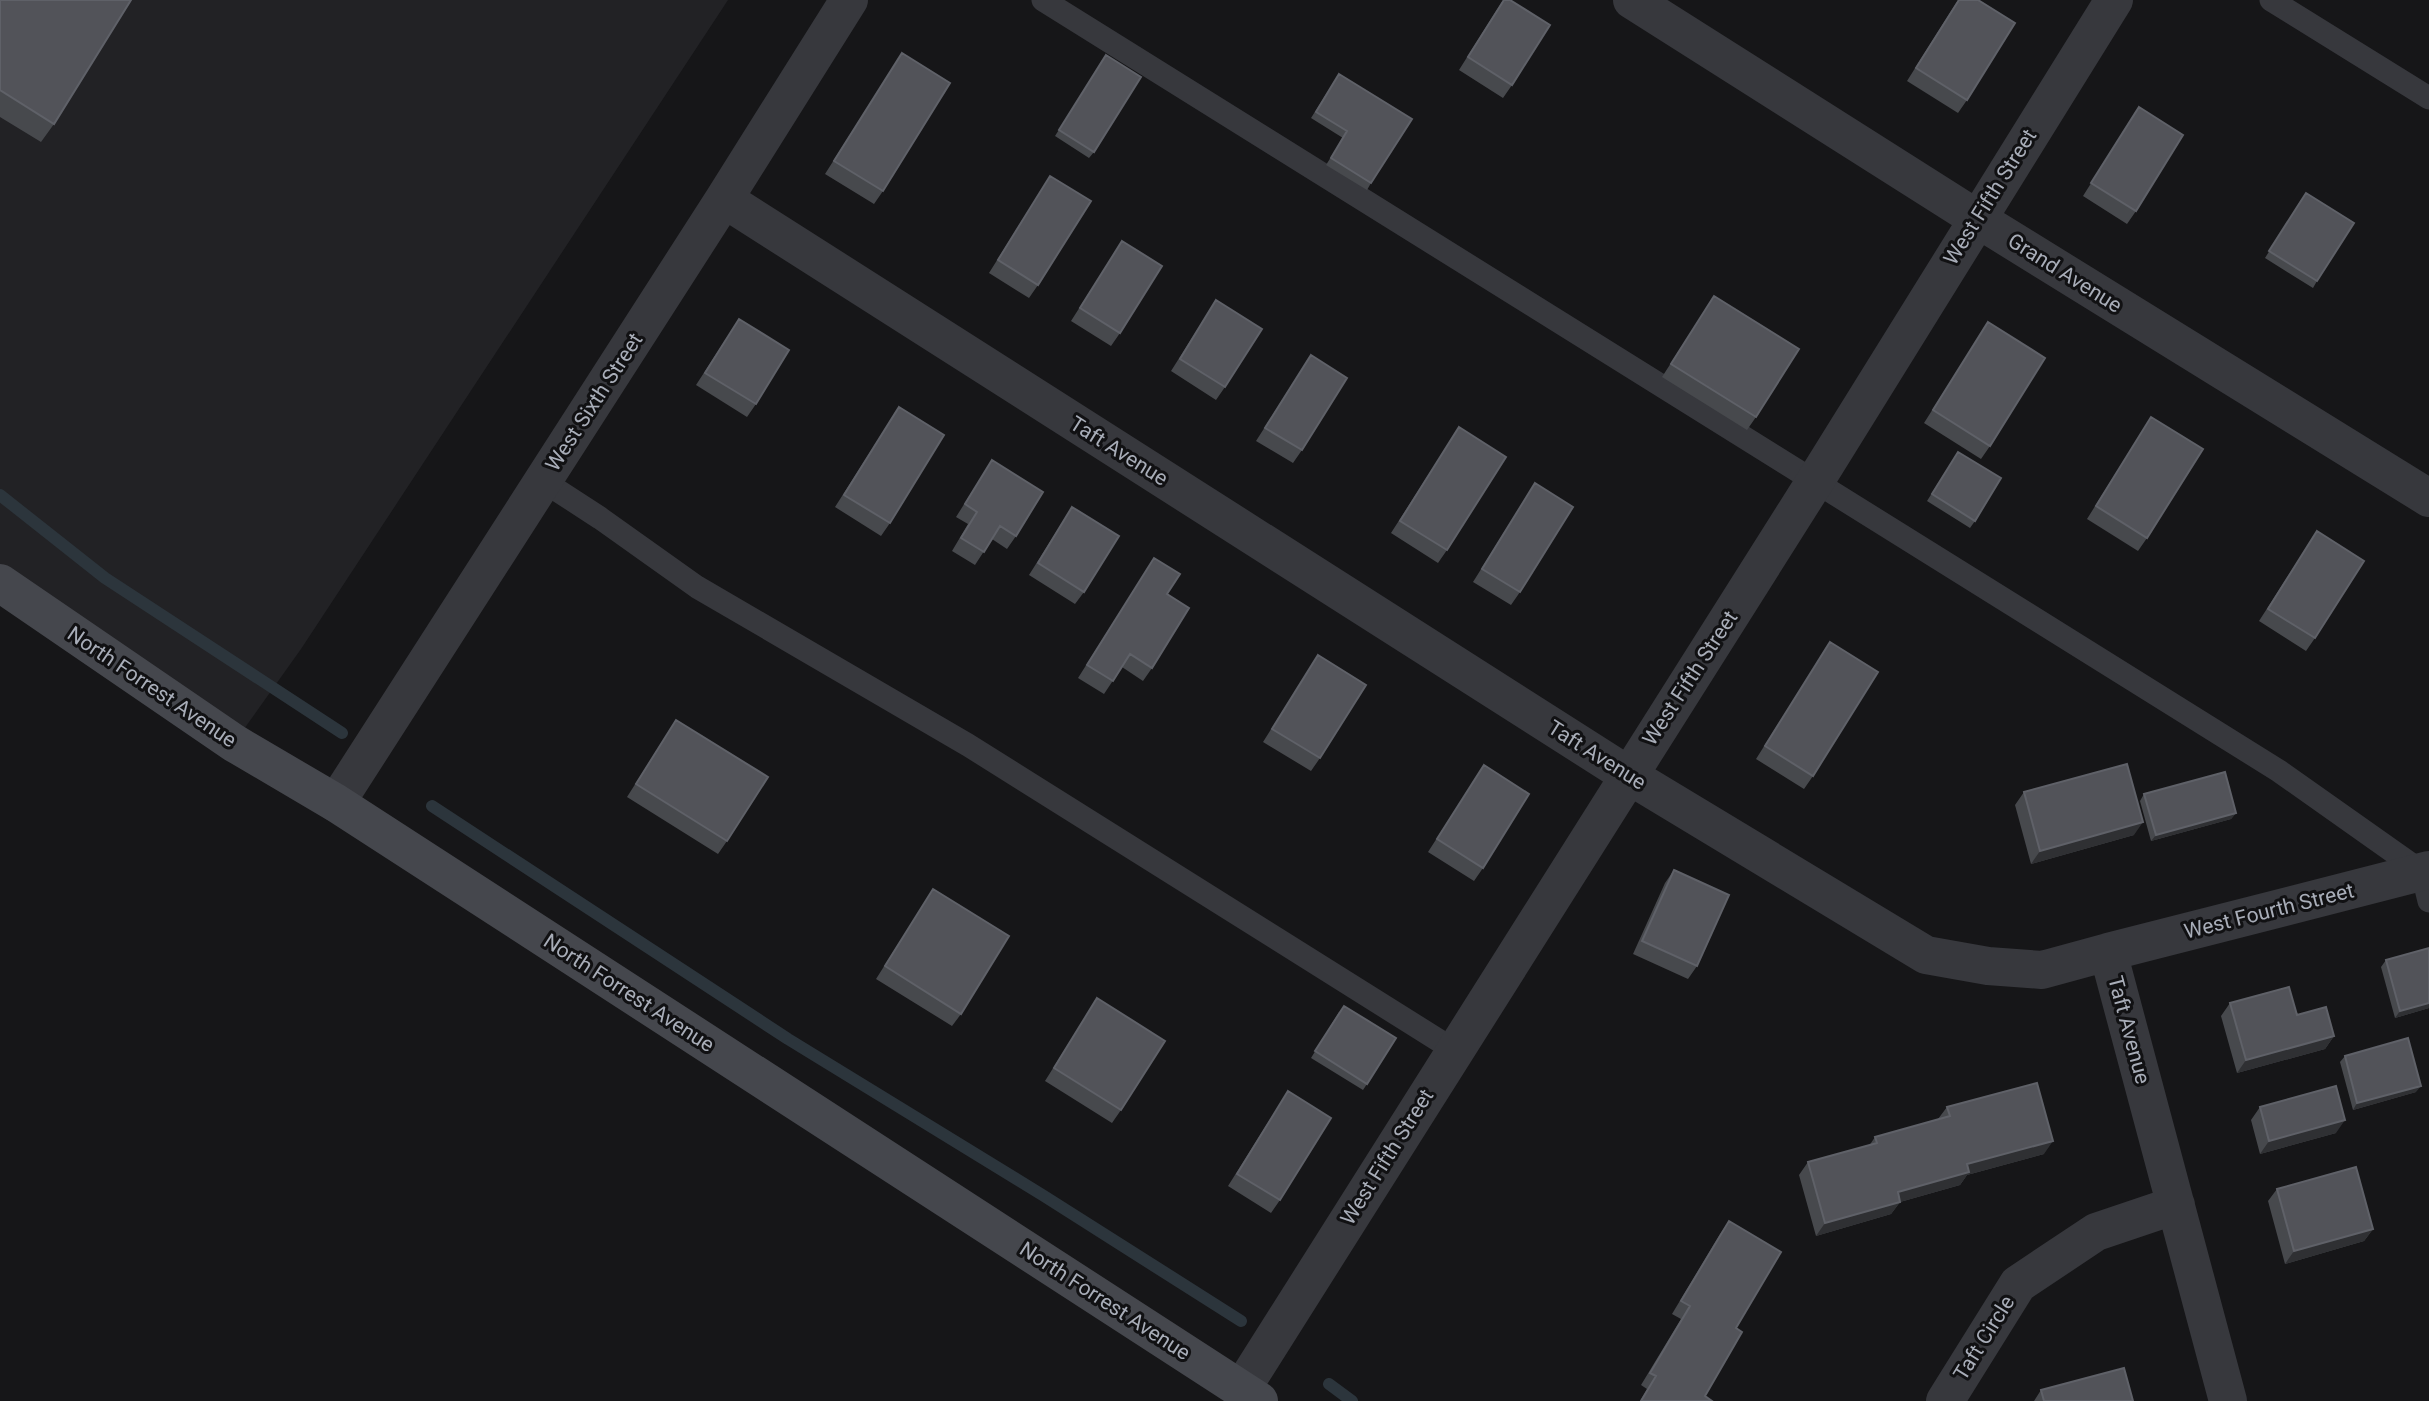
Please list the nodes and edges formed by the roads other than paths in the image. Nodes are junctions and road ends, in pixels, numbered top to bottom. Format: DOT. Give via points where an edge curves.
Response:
graph roads {
  1 [pos="849,0"];
  2 [pos="1043,0"];
  3 [pos="1632,0"];
  4 [pos="2113,0"];
  5 [pos="2271,0"];
  6 [pos="2429,98"];
  7 [pos="724,200"];
  8 [pos="1976,218"];
  9 [pos="543,481"];
  10 [pos="1814,483"];
  11 [pos="2429,498"];
  12 [pos="0,583"];
  13 [pos="1628,775"];
  14 [pos="336,803"];
  15 [pos="2426,881"];
  16 [pos="2108,952"];
  17 [pos="1454,1050"];
  18 [pos="2176,1205"];
  19 [pos="1250,1395"];
  20 [pos="1945,1401"];
  21 [pos="2228,1401"];
  1 -- 7 [label="street, West Sixth Street"];
  2 -- 10 [label="lane"];
  3 -- 8 [label="street, Grand Avenue"];
  4 -- 8 [label="street, West Fifth Street"];
  5 -- 6 [label="lane"];
  7 -- 9 [label="street, West Sixth Street"];
  7 -- 13 [label="street, Taft Avenue"];
  8 -- 10 [label="street, West Fifth Street"];
  8 -- 11 [label="street, Grand Avenue"];
  9 -- 14 [label="street, West Sixth Street"];
  9 -- 17 [label="lane" via="696,587 968,745"];
  10 -- 13 [label="street, West Fifth Street"];
  10 -- 15 [label="lane" via="2279,771"];
  12 -- 14 [label="main road, North Forrest Avenue" via="234,743"];
  13 -- 16 [label="street, Taft Avenue" via="1926,955 2042,970"];
  13 -- 17 [label="street, West Fifth Street"];
  14 -- 19 [label="main road, North Forrest Avenue"];
  15 -- 16 [label="street, West Fourth Street"];
  16 -- 18 [label="street, Taft Avenue"];
  17 -- 19 [label="street, West Fifth Street"];
  18 -- 20 [label="street, Taft Circle" via="2096,1232 2018,1284"];
  18 -- 21 [label="street, Taft Avenue"];
}
